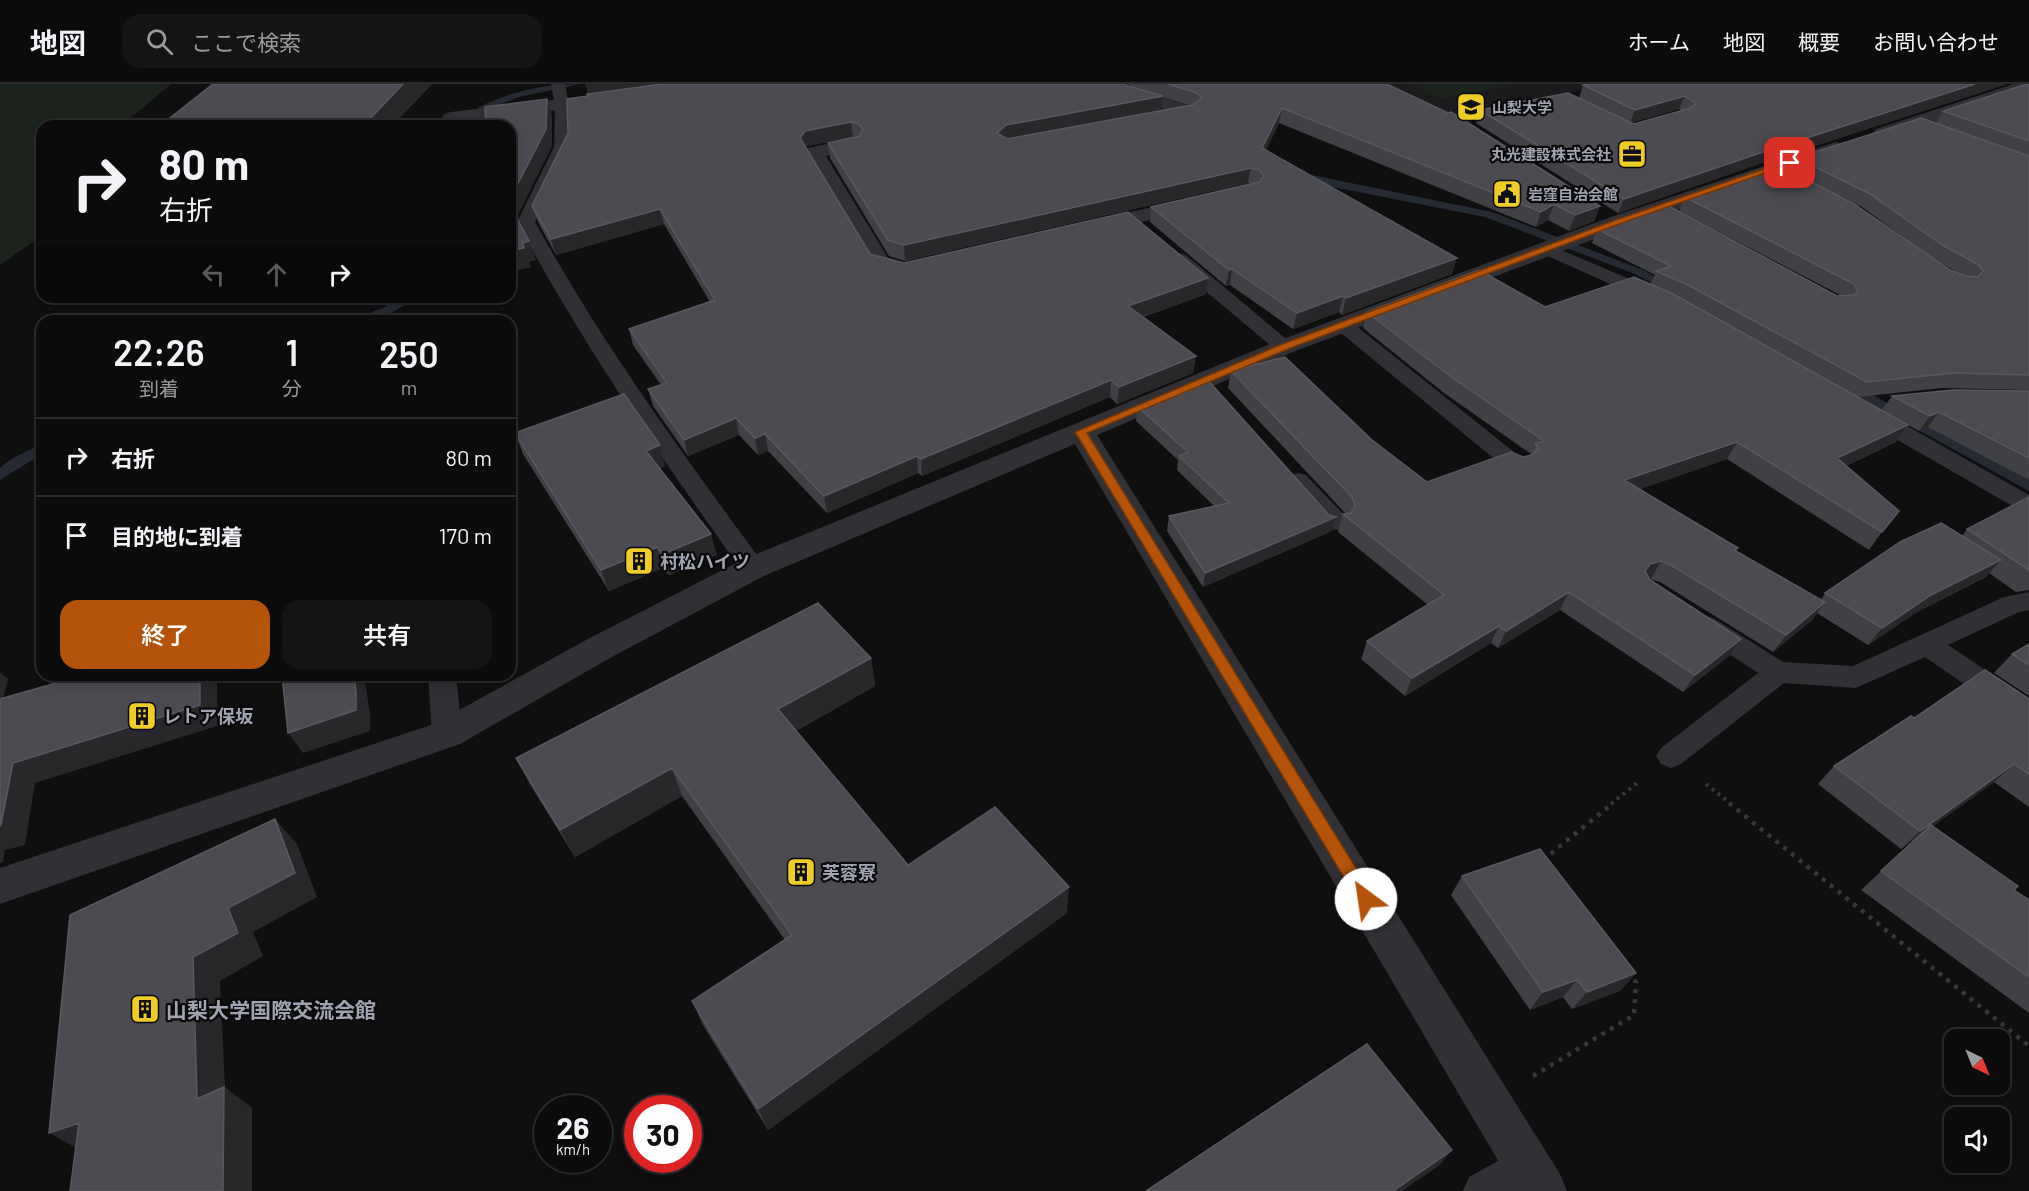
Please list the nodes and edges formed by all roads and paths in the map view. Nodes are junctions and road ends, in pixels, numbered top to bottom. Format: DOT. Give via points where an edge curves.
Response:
graph roads {
  1 [pos="1111,84"];
  2 [pos="2029,85"];
  3 [pos="1966,88"];
  4 [pos="560,94"];
  5 [pos="633,95"];
  6 [pos="1991,98"];
  7 [pos="1533,105"];
  8 [pos="1434,110"];
  9 [pos="457,117"];
  10 [pos="1155,119"];
  11 [pos="1454,120"];
  12 [pos="1912,123"];
  13 [pos="1934,131"];
  14 [pos="1474,132"];
  15 [pos="853,145"];
  16 [pos="1770,169"];
  17 [pos="1791,180"];
  18 [pos="1216,199"];
  19 [pos="1659,208"];
  20 [pos="1596,210"];
  21 [pos="1130,218"];
  22 [pos="1680,219"];
  23 [pos="1616,223"];
  24 [pos="1073,231"];
  25 [pos="1148,234"];
  26 [pos="1557,245"];
  27 [pos="1166,249"];
  28 [pos="939,262"];
  29 [pos="1673,305"];
  30 [pos="1343,325"];
  31 [pos="1284,347"];
  32 [pos="1889,399"];
  33 [pos="1081,432"];
  34 [pos="1282,463"];
  35 [pos="1516,465"];
  36 [pos="2029,505"];
  37 [pos="1336,522"];
  38 [pos="753,568"];
  39 [pos="2029,601"];
  40 [pos="1689,615"];
  41 [pos="1926,645"];
  42 [pos="1778,672"];
  43 [pos="443,681"];
  44 [pos="2029,714"];
  45 [pos="447,734"];
  46 [pos="1671,756"];
  47 [pos="1534,868"];
  48 [pos="0,886"];
  49 [pos="1628,974"];
  50 [pos="2029,1046"];
  51 [pos="1490,1102"];
  52 [pos="1535,1177"];
  53 [pos="1483,1191"];
  1 -- 10 [label="lane" via="1133,95 1190,112"];
  2 -- 6 [label="street"];
  3 -- 6 [label="street"];
  4 -- 5 [label="street"];
  4 -- 9 [label="street" via="511,111"];
  4 -- 38 [label="lane" via="562,147 526,222 633,401"];
  6 -- 12 [label="street"];
  7 -- 11 [label="lane"];
  8 -- 11 [label="street"];
  11 -- 14 [label="street"];
  12 -- 13 [label="lane"];
  12 -- 16 [label="street"];
  15 -- 28 [label="street" via="814,152 880,263 905,270"];
  16 -- 17 [label="lane"];
  16 -- 19 [label="street"];
  18 -- 21 [label="street"];
  19 -- 22 [label="lane"];
  19 -- 23 [label="street"];
  20 -- 23 [label="street"];
  21 -- 24 [label="street"];
  21 -- 25 [label="lane"];
  23 -- 26 [label="street"];
  26 -- 29 [label="lane"];
  26 -- 30 [label="street"];
  27 -- 31 [label="lane"];
  30 -- 31 [label="street"];
  30 -- 35 [label="lane"];
  31 -- 33 [label="street" via="1214,388"];
  32 -- 36 [label="lane" via="1854,406"];
  33 -- 38 [label="street"];
  33 -- 51 [label="street"];
  34 -- 37 [label="lane"];
  38 -- 45 [label="street"];
  39 -- 41 [label="lane" via="2013,604"];
  40 -- 42 [label="lane"];
  41 -- 42 [label="lane" via="1856,677"];
  41 -- 44 [label="lane"];
  42 -- 46 [label="lane"];
  43 -- 45 [label="lane"];
  45 -- 48 [label="street"];
  46 -- 47 [label="path"];
  46 -- 50 [label="path"];
  49 -- 51 [label="path" via="1636,982 1634,1015"];
  51 -- 52 [label="street"];
  52 -- 53 [label="lane"];
}
